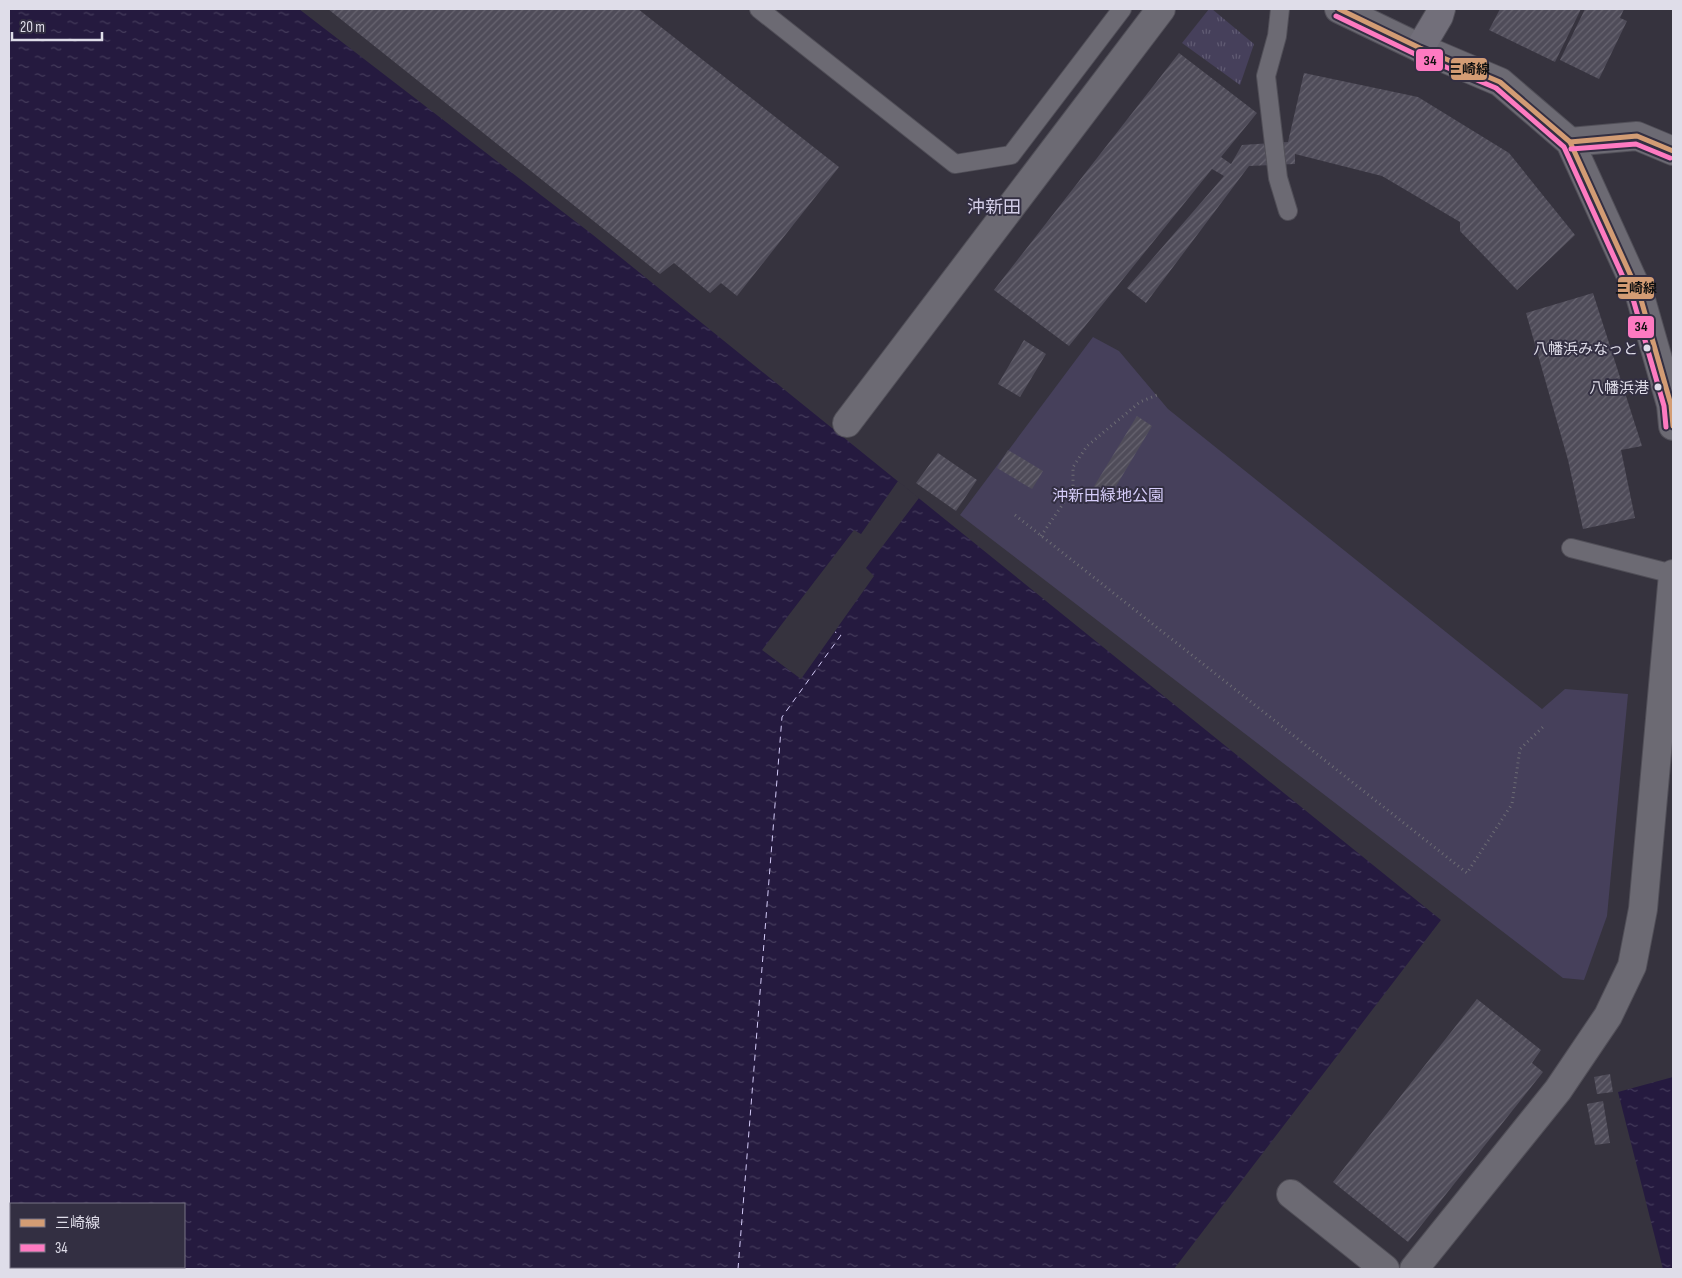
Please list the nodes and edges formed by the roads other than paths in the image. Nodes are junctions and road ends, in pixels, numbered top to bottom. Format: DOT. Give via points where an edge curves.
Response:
graph roads {
  1 [pos="759,9"];
  2 [pos="1122,9"];
  3 [pos="1161,9"];
  4 [pos="1280,9"];
  5 [pos="1339,9"];
  6 [pos="1441,9"];
  7 [pos="1420,48"];
  8 [pos="1570,142"];
  9 [pos="1673,151"];
  10 [pos="1288,210"];
  11 [pos="847,424"];
  12 [pos="1673,426"];
  13 [pos="1571,548"];
  14 [pos="1673,574"];
  15 [pos="1291,1194"];
  16 [pos="1385,1269"];
  17 [pos="1414,1269"];
  1 -- 2 [label="lane" via="955,164 1010,154"];
  3 -- 11 [label="street"];
  4 -- 10 [label="lane" via="1277,36 1266,76 1278,178"];
  5 -- 7 [label="street"];
  6 -- 7 [label="main road"];
  7 -- 8 [label="street" via="1500,82"];
  8 -- 9 [label="street" via="1637,136"];
  8 -- 12 [label="street" via="1640,296 1671,405"];
  13 -- 14 [label="lane"];
  14 -- 17 [label="street" via="1643,909 1632,966 1608,1016 1558,1090"];
  15 -- 16 [label="street"];
}
